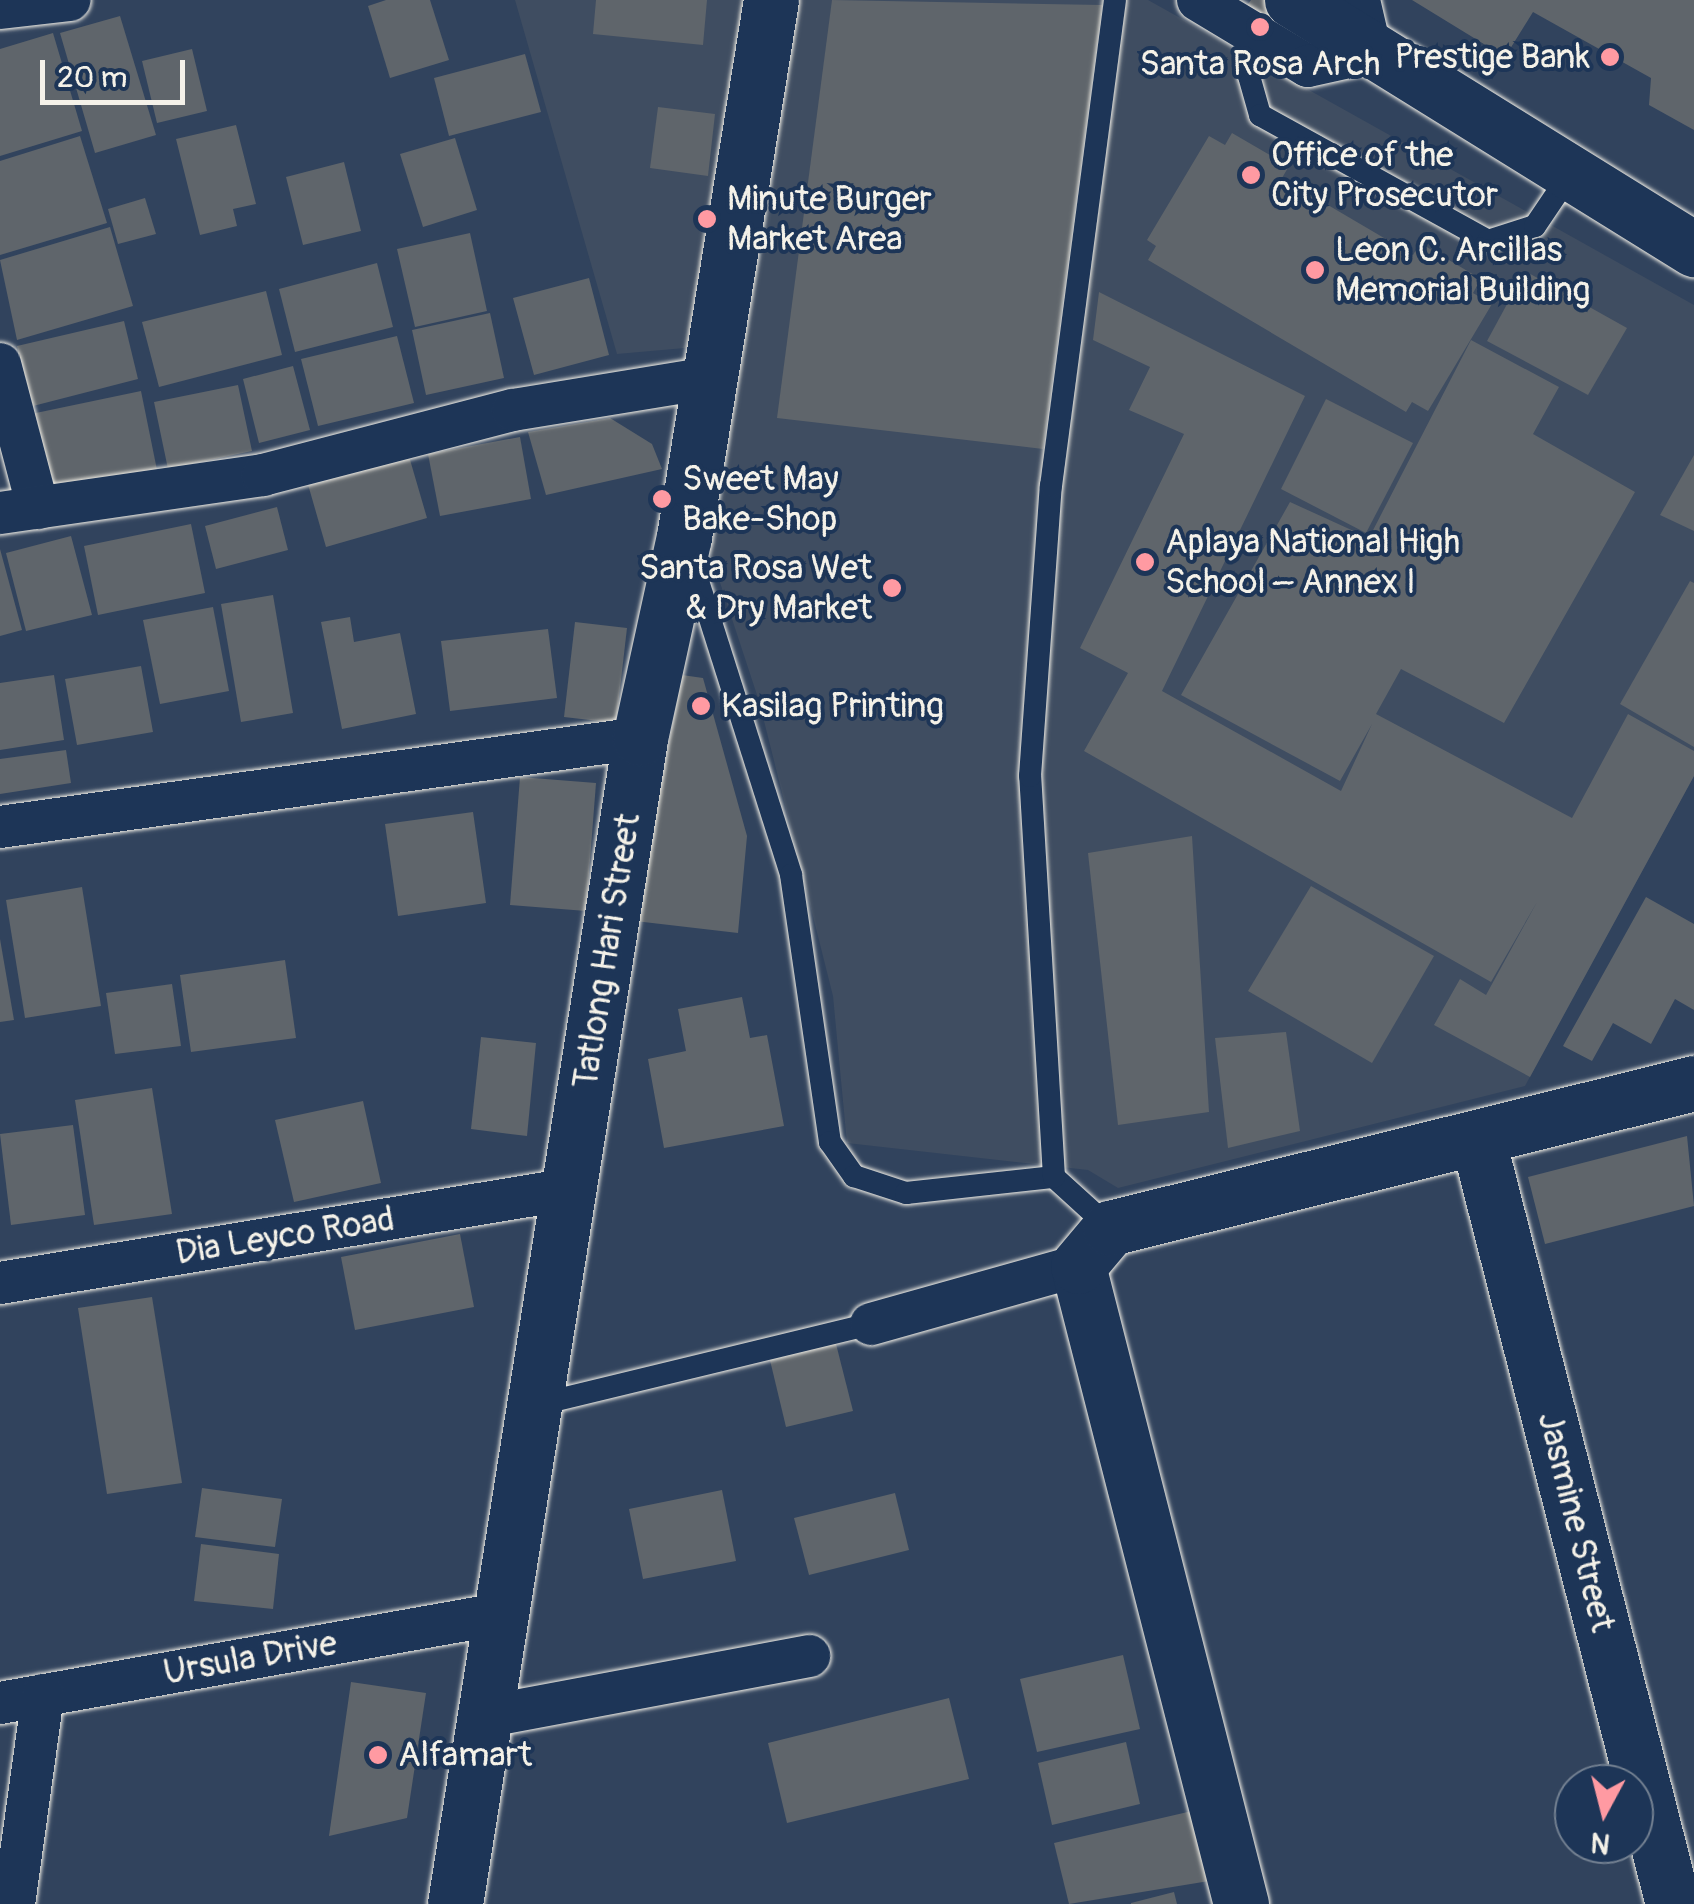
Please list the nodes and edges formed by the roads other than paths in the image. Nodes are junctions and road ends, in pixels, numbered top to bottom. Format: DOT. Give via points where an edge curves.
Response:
graph roads {
  1 [pos="70,0"];
  2 [pos="771,0"];
  3 [pos="1116,0"];
  4 [pos="1198,0"];
  5 [pos="1292,0"];
  6 [pos="1360,0"];
  7 [pos="0,8"];
  8 [pos="1252,36"];
  9 [pos="1372,52"];
  10 [pos="1568,176"];
  11 [pos="1694,249"];
  12 [pos="0,364"];
  13 [pos="709,378"];
  14 [pos="19,510"];
  15 [pos="684,537"];
  16 [pos="640,738"];
  17 [pos="0,827"];
  18 [pos="1694,1083"];
  19 [pos="1478,1140"];
  20 [pos="1054,1177"];
  21 [pos="570,1189"];
  22 [pos="1094,1247"];
  23 [pos="0,1282"];
  24 [pos="872,1324"];
  25 [pos="532,1406"];
  26 [pos="499,1614"];
  27 [pos="809,1656"];
  28 [pos="43,1695"];
  29 [pos="0,1703"];
  30 [pos="483,1717"];
  31 [pos="14,1904"];
  32 [pos="455,1904"];
  33 [pos="1241,1904"];
  34 [pos="1674,1904"];
  1 -- 7 [label="street"];
  2 -- 13 [label="street, Tatlong Hari Street"];
  3 -- 20 [label="lane" via="1051,486 1030,776"];
  4 -- 8 [label="street"];
  5 -- 9 [label="street"];
  6 -- 9 [label="street"];
  8 -- 9 [label="street" via="1308,66"];
  8 -- 10 [label="lane" via="1249,76 1260,116 1488,242 1535,226"];
  9 -- 10 [label="street"];
  10 -- 11 [label="street"];
  12 -- 14 [label="street"];
  13 -- 14 [label="street" via="513,410 263,475"];
  13 -- 15 [label="street, Tatlong Hari Street"];
  15 -- 16 [label="street, Tatlong Hari Street"];
  15 -- 20 [label="lane" via="791,875 830,1142 854,1176 906,1193"];
  16 -- 17 [label="street"];
  16 -- 21 [label="street, Tatlong Hari Street"];
  18 -- 19 [label="street"];
  19 -- 22 [label="street"];
  19 -- 34 [label="street, Jasmine Street"];
  20 -- 22 [label="lane"];
  21 -- 23 [label="street, Dia Leyco Road"];
  21 -- 25 [label="street, Tatlong Hari Street"];
  22 -- 24 [label="street"];
  22 -- 33 [label="street"];
  24 -- 25 [label="lane"];
  25 -- 26 [label="street, Tatlong Hari Street"];
  26 -- 28 [label="street, Ursula Drive"];
  26 -- 30 [label="street, Tatlong Hari Street"];
  27 -- 30 [label="street"];
  28 -- 29 [label="street, Ursula Drive"];
  28 -- 31 [label="street"];
  30 -- 32 [label="street, Tatlong Hari Street"];
}
